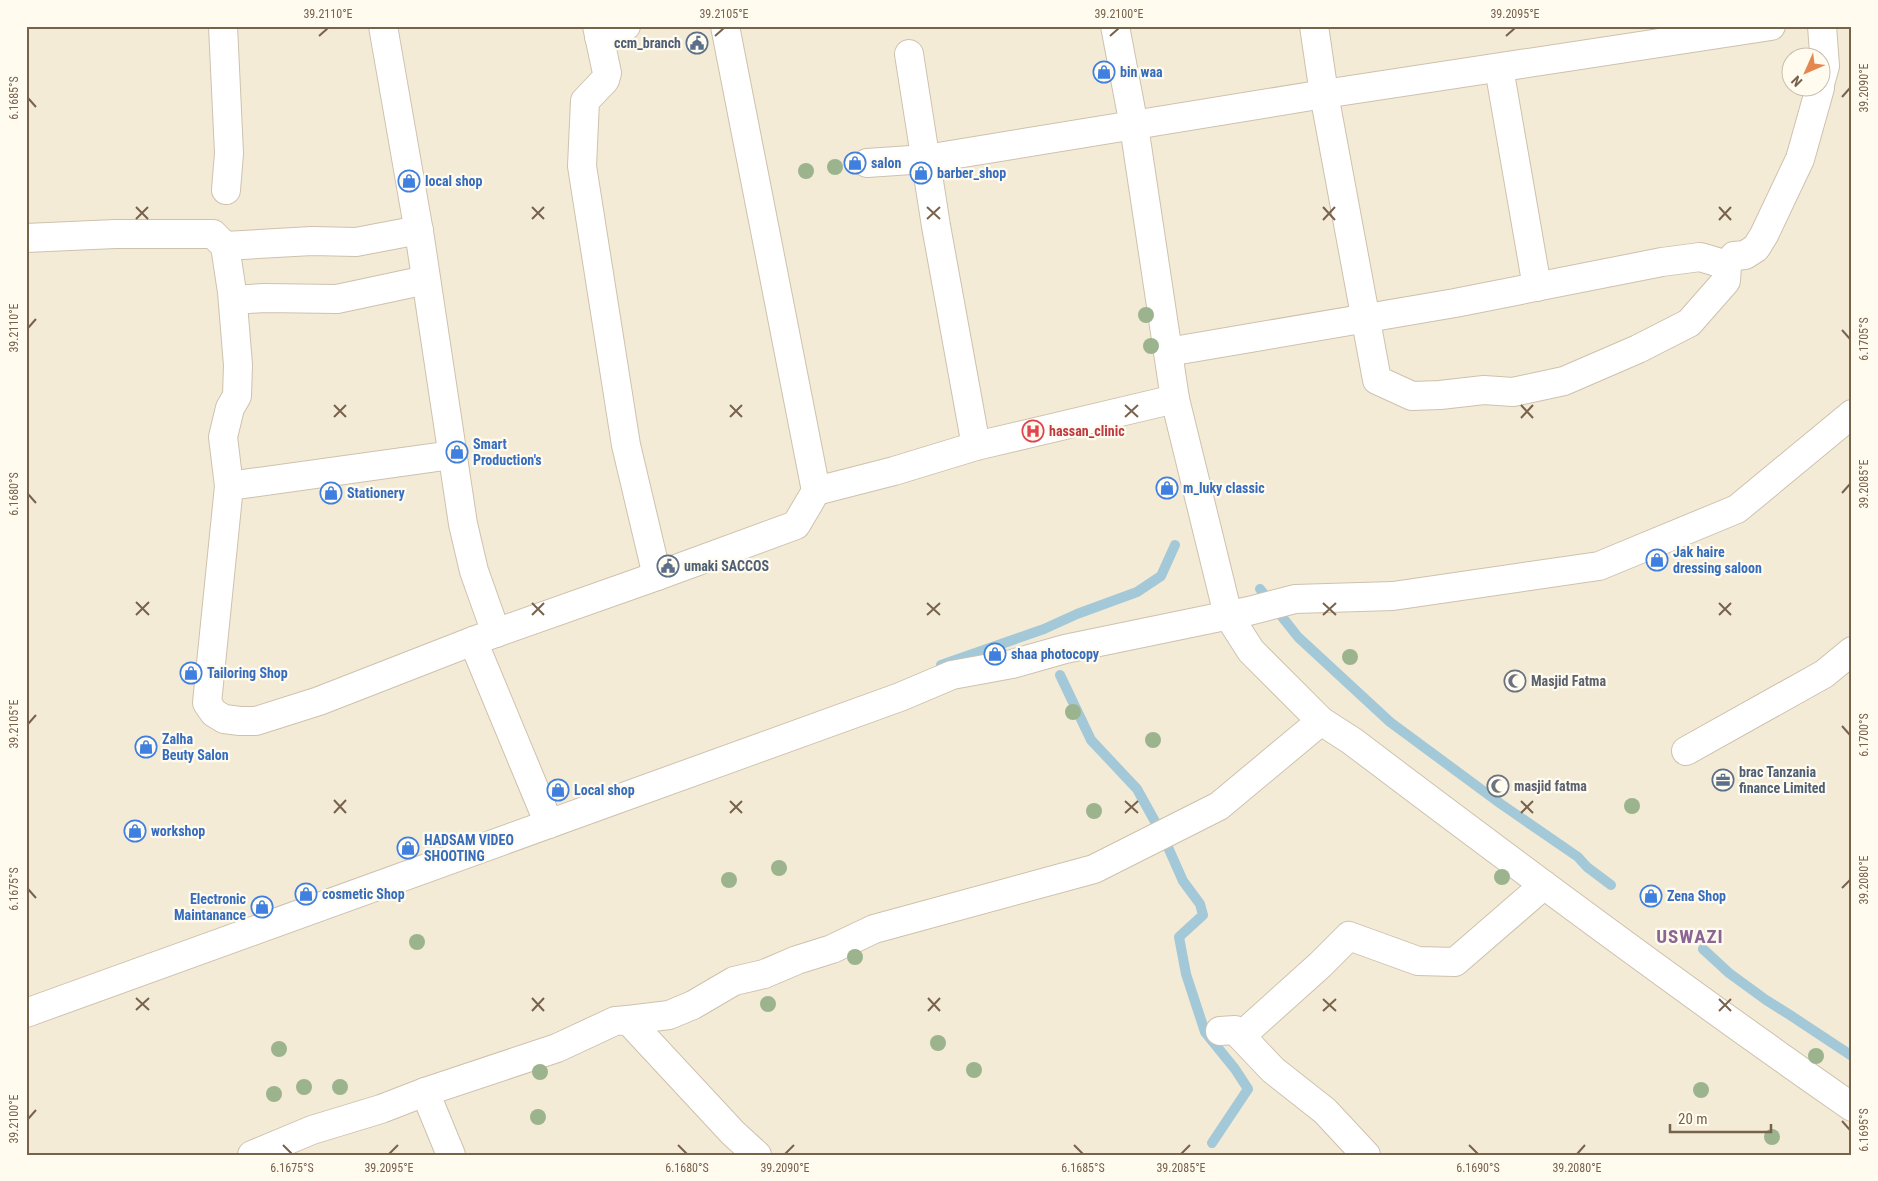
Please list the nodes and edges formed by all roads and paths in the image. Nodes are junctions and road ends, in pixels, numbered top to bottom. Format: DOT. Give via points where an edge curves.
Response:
graph roads {
  1 [pos="223,26"];
  2 [pos="383,26"];
  3 [pos="626,26"];
  4 [pos="725,26"];
  5 [pos="1115,26"];
  6 [pos="1314,26"];
  7 [pos="1771,26"];
  8 [pos="1822,26"];
  9 [pos="598,32"];
  10 [pos="1824,48"];
  11 [pos="909,54"];
  12 [pos="1499,68"];
  13 [pos="1324,94"];
  14 [pos="1817,98"];
  15 [pos="1134,126"];
  16 [pos="926,159"];
  17 [pos="867,163"];
  18 [pos="226,190"];
  19 [pos="419,230"];
  20 [pos="26,238"];
  21 [pos="225,246"];
  22 [pos="1727,266"];
  23 [pos="426,280"];
  24 [pos="1537,287"];
  25 [pos="233,300"];
  26 [pos="1366,318"];
  27 [pos="1168,352"];
  28 [pos="1175,399"];
  29 [pos="1852,414"];
  30 [pos="976,446"];
  31 [pos="452,455"];
  32 [pos="229,486"];
  33 [pos="816,491"];
  34 [pos="657,576"];
  35 [pos="1238,613"];
  36 [pos="485,637"];
  37 [pos="1852,651"];
  38 [pos="1321,721"];
  39 [pos="1686,750"];
  40 [pos="549,824"];
  41 [pos="1544,885"];
  42 [pos="26,1013"];
  43 [pos="628,1020"];
  44 [pos="425,1092"];
  45 [pos="1852,1107"];
  46 [pos="252,1155"];
  47 [pos="451,1155"];
  48 [pos="757,1155"];
  49 [pos="1366,1155"];
  1 -- 18 [label="street" via="229,153"];
  2 -- 19 [label="street"];
  3 -- 9 [label="street"];
  4 -- 33 [label="street"];
  5 -- 15 [label="street"];
  6 -- 13 [label="street"];
  7 -- 12 [label="street"];
  8 -- 10 [label="street"];
  9 -- 34 [label="street" via="608,73 606,80 585,101 582,166 626,445"];
  11 -- 16 [label="street"];
  12 -- 13 [label="street"];
  12 -- 24 [label="street"];
  13 -- 15 [label="street"];
  13 -- 26 [label="street"];
  14 -- 22 [label="street" via="1800,159 1764,235 1756,248 1745,255 1734,256"];
  15 -- 16 [label="street"];
  15 -- 27 [label="street"];
  16 -- 17 [label="street"];
  16 -- 30 [label="street"];
  19 -- 21 [label="street" via="356,242"];
  19 -- 23 [label="street"];
  20 -- 21 [label="street" via="213,234"];
  21 -- 25 [label="street"];
  22 -- 24 [label="street" via="1700,257"];
  22 -- 26 [label="street" via="1726,281 1689,323 1564,381 1513,392 1484,390 1412,396 1377,380"];
  23 -- 25 [label="street" via="336,299"];
  23 -- 31 [label="street"];
  24 -- 26 [label="street"];
  25 -- 32 [label="street" via="237,396 230,408 223,437"];
  26 -- 27 [label="street"];
  27 -- 28 [label="street"];
  28 -- 30 [label="street"];
  28 -- 35 [label="street"];
  29 -- 35 [label="street" via="1737,509 1599,566 1393,596 1295,599"];
  30 -- 33 [label="street"];
  31 -- 32 [label="street"];
  31 -- 36 [label="street"];
  32 -- 36 [label="street" via="207,703 224,719 256,721 319,701"];
  33 -- 34 [label="street" via="796,525"];
  34 -- 36 [label="street"];
  35 -- 38 [label="street" via="1251,651"];
  35 -- 40 [label="street" via="952,675 900,697"];
  36 -- 40 [label="street"];
  37 -- 39 [label="street" via="1824,674"];
  38 -- 41 [label="street"];
  38 -- 43 [label="street" via="1219,806 1094,869 874,929 832,949 764,974 734,981 669,1015"];
  40 -- 42 [label="street"];
  41 -- 45 [label="street"];
  41 -- 49 [label="street" via="1454,962 1418,960 1349,936 1320,965 1230,1034 1325,1111"];
  43 -- 44 [label="street" via="615,1021 557,1048"];
  43 -- 48 [label="street"];
  44 -- 46 [label="street" via="312,1130"];
  44 -- 47 [label="street"];
}
